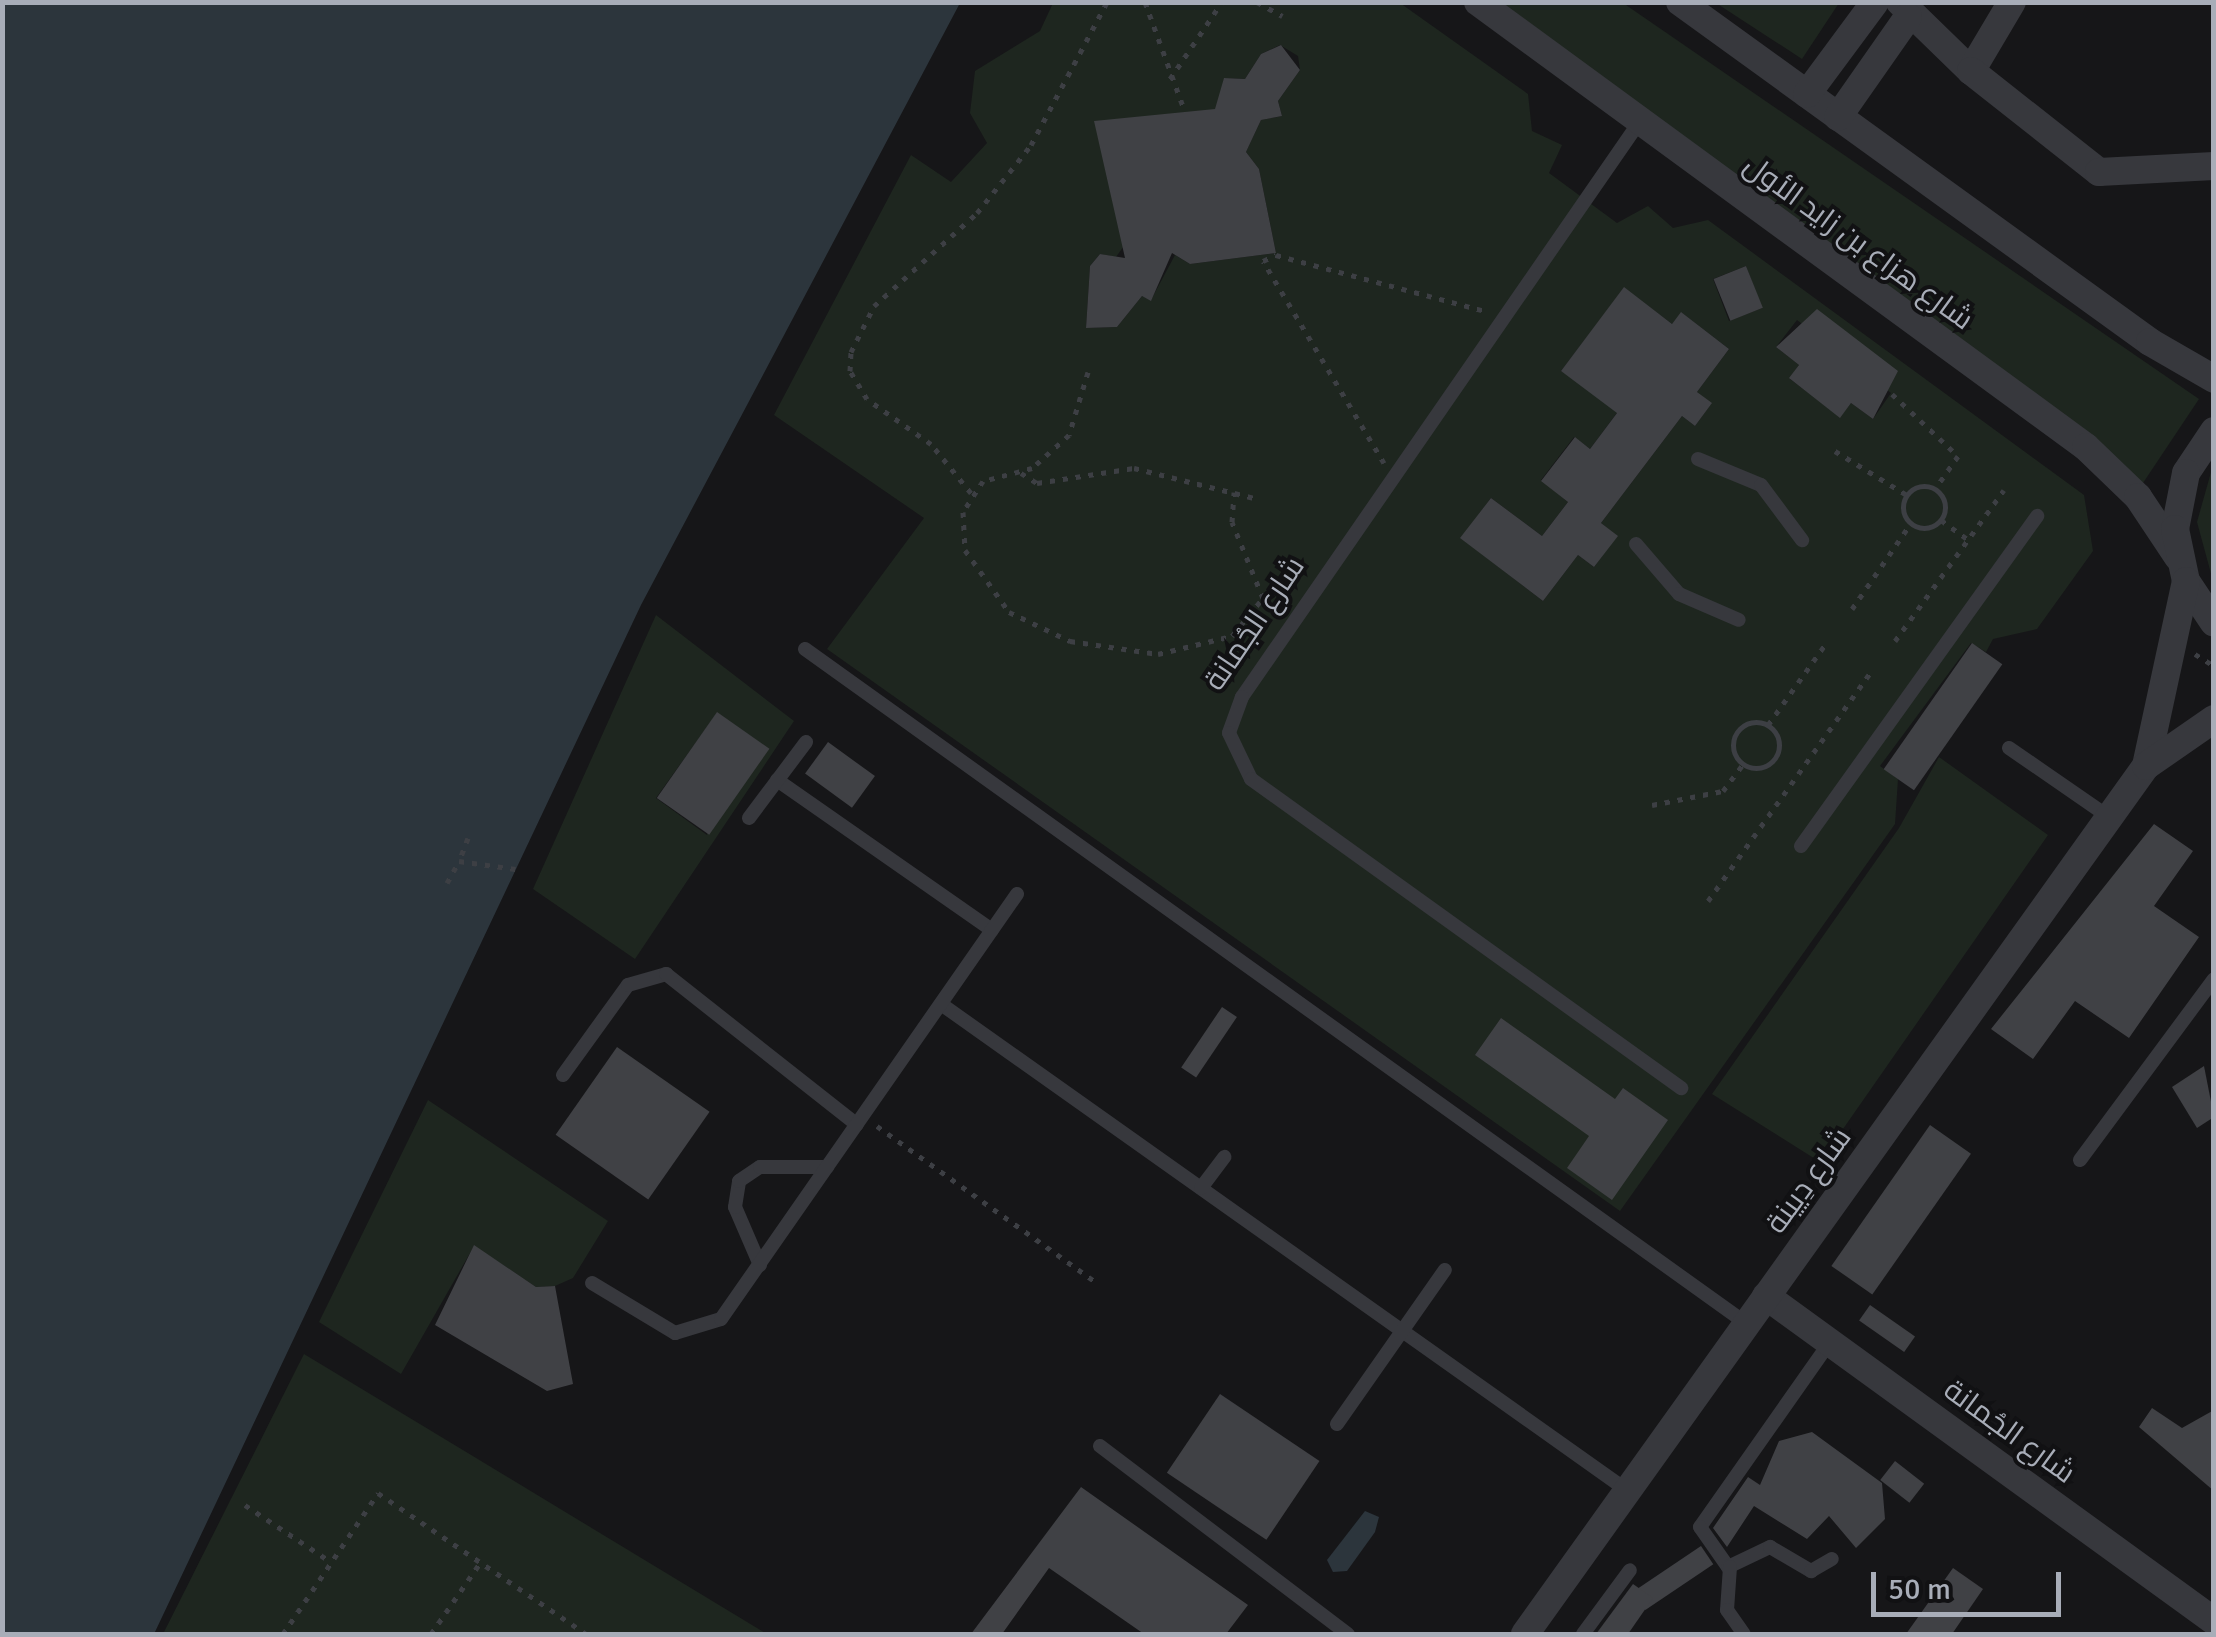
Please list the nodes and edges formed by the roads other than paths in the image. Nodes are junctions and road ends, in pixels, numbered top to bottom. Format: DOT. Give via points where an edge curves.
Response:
graph roads {
  1 [pos="1478,2"];
  2 [pos="1680,2"];
  3 [pos="1875,2"];
  4 [pos="2012,2"];
  5 [pos="1904,10"];
  6 [pos="1971,71"];
  7 [pos="1806,94"];
  8 [pos="1838,117"];
  9 [pos="1638,124"];
  10 [pos="2214,166"];
  11 [pos="2214,379"];
  12 [pos="2214,431"];
  13 [pos="1698,459"];
  14 [pos="2037,516"];
  15 [pos="1802,540"];
  16 [pos="1636,544"];
  17 [pos="2182,569"];
  18 [pos="1740,620"];
  19 [pos="2214,623"];
  20 [pos="805,649"];
  21 [pos="2214,719"];
  22 [pos="806,742"];
  23 [pos="2009,748"];
  24 [pos="2146,766"];
  25 [pos="778,780"];
  26 [pos="2108,817"];
  27 [pos="748,818"];
  28 [pos="1801,846"];
  29 [pos="1017,894"];
  30 [pos="992,930"];
  31 [pos="2214,979"];
  32 [pos="941,1004"];
  33 [pos="563,1075"];
  34 [pos="1681,1088"];
  35 [pos="860,1120"];
  36 [pos="1224,1158"];
  37 [pos="2080,1160"];
  38 [pos="827,1168"];
  39 [pos="1201,1188"];
  40 [pos="760,1265"];
  41 [pos="1445,1270"];
  42 [pos="592,1283"];
  43 [pos="1766,1296"];
  44 [pos="1747,1324"];
  45 [pos="1402,1331"];
  46 [pos="1830,1342"];
  47 [pos="1337,1424"];
  48 [pos="1100,1446"];
  49 [pos="1628,1491"];
  50 [pos="1832,1559"];
  51 [pos="1730,1568"];
  52 [pos="1630,1570"];
  53 [pos="2214,1621"];
  54 [pos="1531,1633"];
  55 [pos="1348,1634"];
  56 [pos="1583,1634"];
  57 [pos="1744,1634"];
  1 -- 9 [label="street, شارع هزاع بن زايد الأول"];
  2 -- 7 [label="street"];
  3 -- 7 [label="street"];
  4 -- 6 [label="street"];
  5 -- 6 [label="street"];
  5 -- 8 [label="street"];
  6 -- 10 [label="street" via="2099,172"];
  7 -- 8 [label="street"];
  8 -- 11 [label="street"];
  9 -- 17 [label="street, شارع هزاع بن زايد الأول" via="2086,447 2138,497"];
  9 -- 34 [label="lane, شارع الجُمانة" via="1235,708 1235,758"];
  12 -- 17 [label="street, شارع دِيينة" via="2178,500"];
  13 -- 15 [label="lane" via="1762,485"];
  14 -- 28 [label="lane"];
  16 -- 18 [label="lane" via="1679,594"];
  17 -- 19 [label="street, شارع هزاع بن زايد الأول"];
  17 -- 24 [label="street, شارع دِيينة"];
  20 -- 44 [label="lane"];
  21 -- 24 [label="street, شارع دِيينة"];
  22 -- 25 [label="lane"];
  23 -- 26 [label="lane"];
  24 -- 26 [label="street, شارع دِيينة"];
  25 -- 27 [label="lane"];
  25 -- 30 [label="lane"];
  26 -- 43 [label="street, شارع دِيينة"];
  29 -- 30 [label="lane"];
  30 -- 32 [label="lane"];
  31 -- 37 [label="lane"];
  32 -- 35 [label="lane"];
  32 -- 39 [label="lane"];
  33 -- 35 [label="lane" via="636,978 666,974"];
  35 -- 38 [label="lane"];
  36 -- 39 [label="lane"];
  38 -- 40 [label="lane"];
  38 -- 40 [label="lane" via="769,1166 739,1181 735,1207"];
  39 -- 45 [label="lane"];
  40 -- 42 [label="lane" via="721,1318 687,1334 662,1328"];
  41 -- 45 [label="lane"];
  43 -- 44 [label="street, شارع دِيينة"];
  43 -- 46 [label="street, شارع الجُمانة"];
  44 -- 49 [label="street, شارع دِيينة"];
  45 -- 47 [label="lane"];
  45 -- 49 [label="lane"];
  46 -- 51 [label="lane" via="1702,1518 1705,1547"];
  46 -- 53 [label="street, شارع الجُمانة"];
  48 -- 55 [label="lane"];
  49 -- 54 [label="street, شارع دِيينة"];
  50 -- 51 [label="lane" via="1810,1572 1770,1548"];
  51 -- 57 [label="lane" via="1728,1610"];
  52 -- 56 [label="lane"];
}
